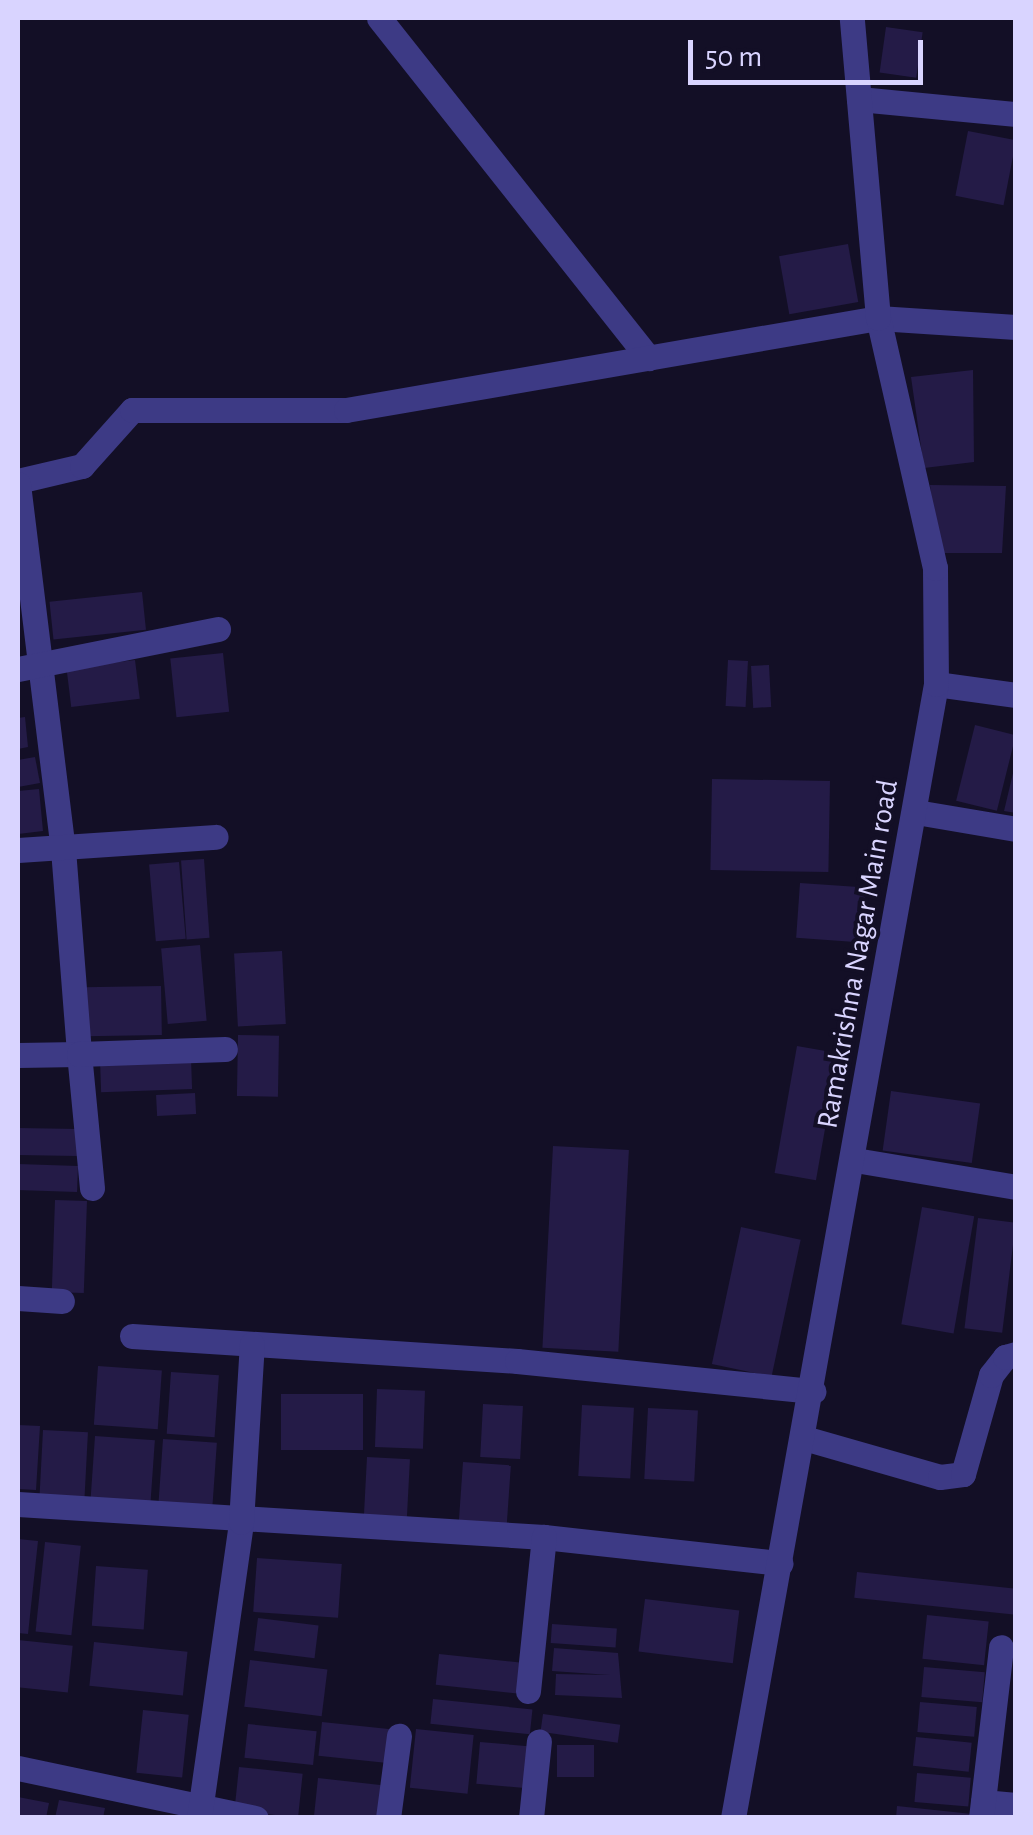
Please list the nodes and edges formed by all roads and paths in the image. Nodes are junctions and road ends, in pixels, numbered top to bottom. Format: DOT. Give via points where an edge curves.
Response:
graph roads {
  1 [pos="379,18"];
  2 [pos="852,18"];
  3 [pos="859,99"];
  4 [pos="1016,114"];
  5 [pos="878,318"];
  6 [pos="1016,328"];
  7 [pos="648,358"];
  8 [pos="18,483"];
  9 [pos="218,629"];
  10 [pos="29,667"];
  11 [pos="936,684"];
  12 [pos="1016,695"];
  13 [pos="916,812"];
  14 [pos="1016,830"];
  15 [pos="216,837"];
  16 [pos="63,849"];
  17 [pos="18,850"];
  18 [pos="225,1049"];
  19 [pos="80,1054"];
  20 [pos="18,1055"];
  21 [pos="855,1160"];
  22 [pos="1016,1187"];
  23 [pos="92,1188"];
  24 [pos="18,1298"];
  25 [pos="62,1301"];
  26 [pos="132,1336"];
  27 [pos="252,1344"];
  28 [pos="1016,1354"];
  29 [pos="813,1392"];
  30 [pos="804,1438"];
  31 [pos="18,1504"];
  32 [pos="242,1522"];
  33 [pos="544,1538"];
  34 [pos="781,1564"];
  35 [pos="1000,1647"];
  36 [pos="528,1691"];
  37 [pos="399,1736"];
  38 [pos="539,1740"];
  39 [pos="18,1768"];
  40 [pos="1016,1805"];
  41 [pos="982,1810"];
  42 [pos="200,1813"];
  43 [pos="256,1818"];
  44 [pos="388,1818"];
  45 [pos="531,1818"];
  46 [pos="733,1818"];
  1 -- 7 [label="street"];
  2 -- 3 [label="street, Ramakrishna Nagar Main road"];
  3 -- 4 [label="street"];
  3 -- 5 [label="street, Ramakrishna Nagar Main road"];
  5 -- 6 [label="street"];
  5 -- 7 [label="street"];
  5 -- 11 [label="street, Ramakrishna Nagar Main road" via="935,568"];
  7 -- 8 [label="street" via="346,410 132,410 82,466"];
  8 -- 10 [label="street"];
  9 -- 10 [label="street"];
  10 -- 16 [label="street"];
  11 -- 12 [label="street"];
  11 -- 13 [label="street, Ramakrishna Nagar Main road"];
  13 -- 14 [label="street"];
  13 -- 21 [label="street, Ramakrishna Nagar Main road"];
  15 -- 16 [label="street"];
  16 -- 17 [label="street"];
  16 -- 19 [label="street"];
  18 -- 19 [label="street"];
  19 -- 20 [label="street"];
  19 -- 23 [label="street"];
  21 -- 22 [label="street"];
  21 -- 29 [label="street, Ramakrishna Nagar Main road"];
  24 -- 25 [label="street"];
  26 -- 27 [label="street"];
  27 -- 29 [label="street" via="517,1361"];
  27 -- 32 [label="street"];
  28 -- 30 [label="street" via="1005,1356 991,1375 963,1474 940,1477"];
  29 -- 30 [label="street, Ramakrishna Nagar Main road"];
  30 -- 34 [label="street, Ramakrishna Nagar Main road"];
  31 -- 32 [label="street"];
  32 -- 33 [label="street"];
  32 -- 42 [label="street"];
  33 -- 34 [label="street"];
  33 -- 36 [label="street"];
  34 -- 46 [label="street, Ramakrishna Nagar Main road"];
  35 -- 41 [label="street"];
  37 -- 44 [label="street"];
  38 -- 45 [label="street"];
  39 -- 42 [label="street"];
  40 -- 41 [label="street"];
  42 -- 43 [label="street"];
}
